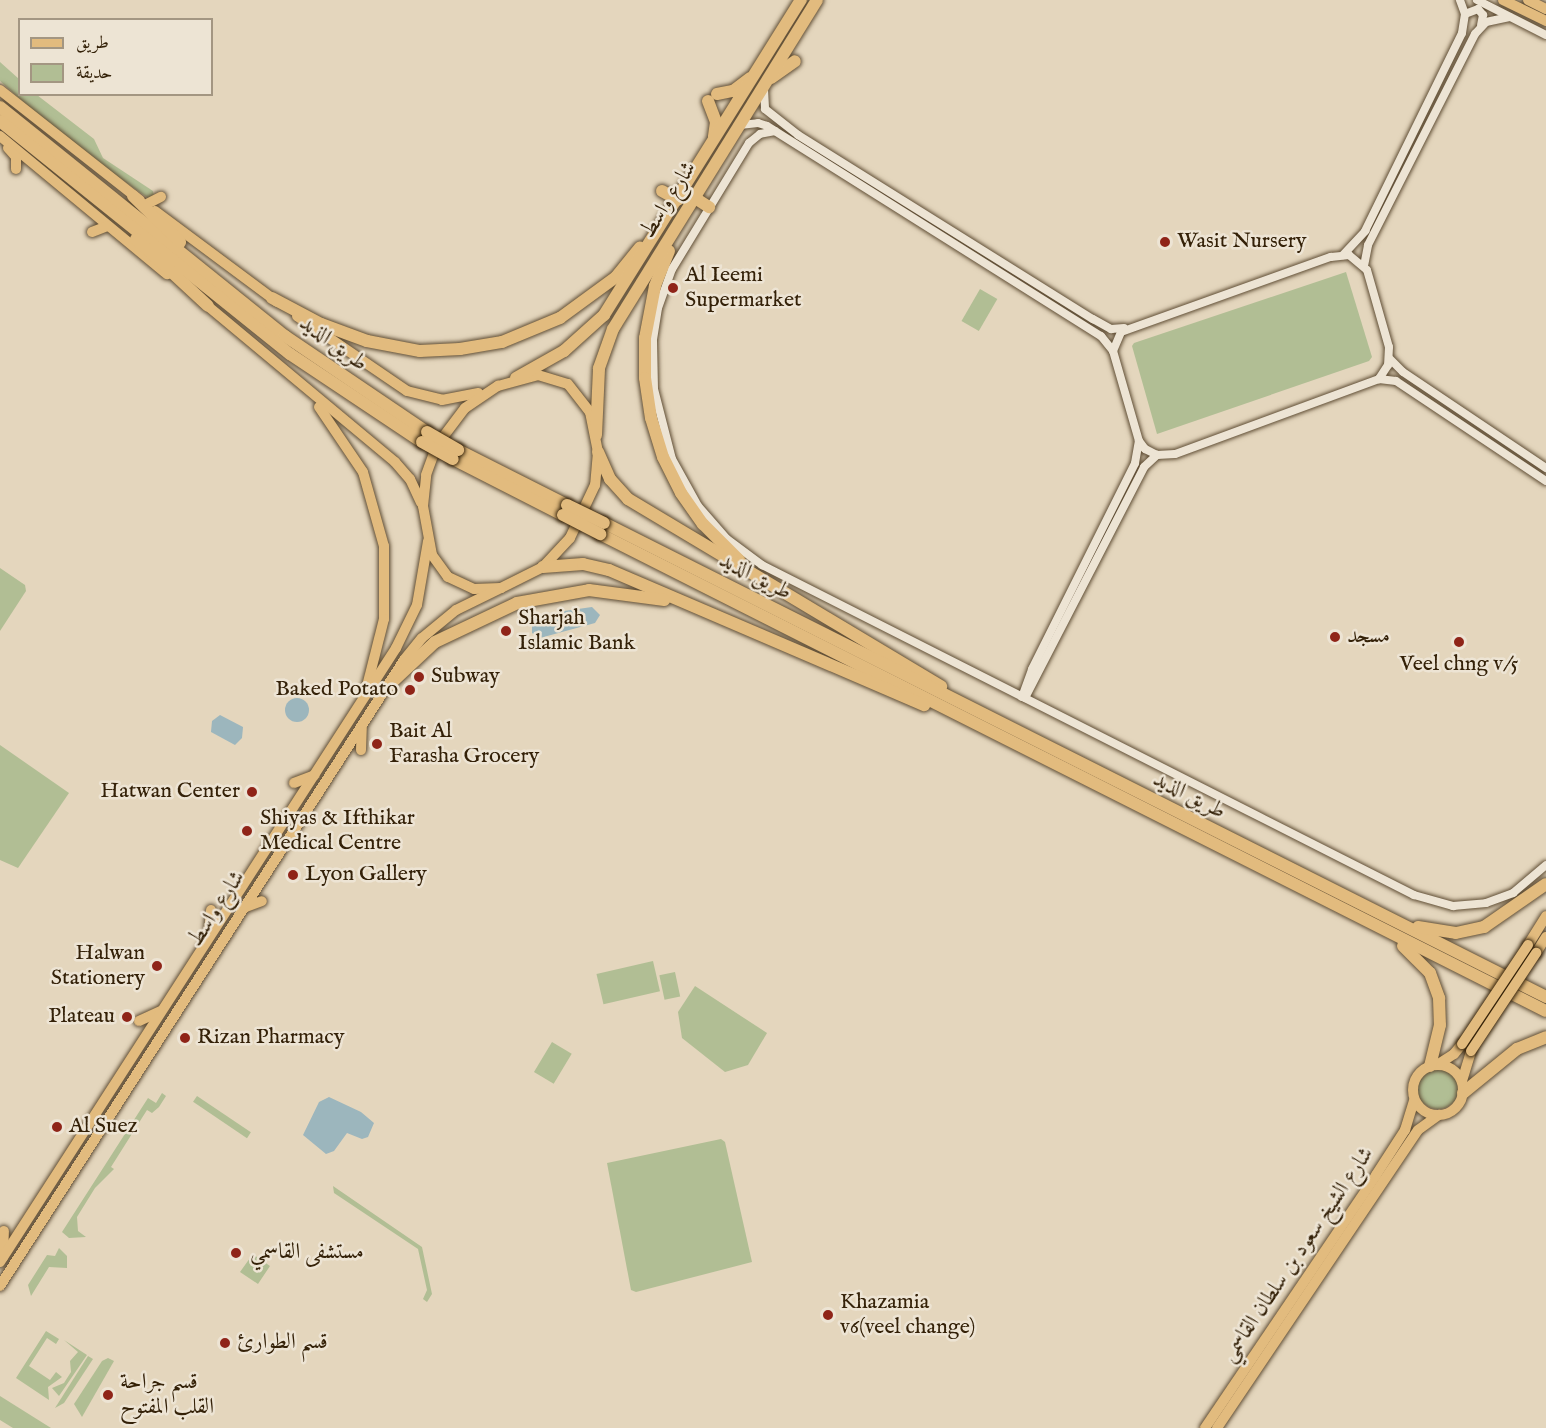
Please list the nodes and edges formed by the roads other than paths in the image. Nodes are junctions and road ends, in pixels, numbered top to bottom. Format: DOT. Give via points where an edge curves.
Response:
graph roads {
  1 [pos="801,0"];
  2 [pos="817,0"];
  3 [pos="1460,0"];
  4 [pos="1478,0"];
  5 [pos="1503,0"];
  6 [pos="1528,0"];
  7 [pos="1545,6"];
  8 [pos="1465,14"];
  9 [pos="1509,17"];
  10 [pos="1546,21"];
  11 [pos="1481,25"];
  12 [pos="1546,35"];
  13 [pos="795,61"];
  14 [pos="757,71"];
  15 [pos="766,82"];
  16 [pos="0,90"];
  17 [pos="0,107"];
  18 [pos="0,121"];
  19 [pos="740,125"];
  20 [pos="792,131"];
  21 [pos="776,132"];
  22 [pos="1,137"];
  23 [pos="713,144"];
  24 [pos="16,169"];
  25 [pos="74,180"];
  26 [pos="662,191"];
  27 [pos="133,196"];
  28 [pos="161,197"];
  29 [pos="695,198"];
  30 [pos="678,200"];
  31 [pos="146,205"];
  32 [pos="710,207"];
  33 [pos="669,215"];
  34 [pos="108,226"];
  35 [pos="1365,231"];
  36 [pos="92,232"];
  37 [pos="674,232"];
  38 [pos="1372,236"];
  39 [pos="1343,255"];
  40 [pos="1364,266"];
  41 [pos="234,295"];
  42 [pos="272,298"];
  43 [pos="208,306"];
  44 [pos="1069,316"];
  45 [pos="1093,319"];
  46 [pos="1126,328"];
  47 [pos="1113,351"];
  48 [pos="1390,359"];
  49 [pos="516,378"];
  50 [pos="1379,379"];
  51 [pos="1419,382"];
  52 [pos="300,384"];
  53 [pos="498,386"];
  54 [pos="1411,391"];
  55 [pos="596,435"];
  56 [pos="424,437"];
  57 [pos="1139,441"];
  58 [pos="598,452"];
  59 [pos="1157,455"];
  60 [pos="1546,468"];
  61 [pos="1128,477"];
  62 [pos="1137,481"];
  63 [pos="1546,481"];
  64 [pos="423,506"];
  65 [pos="602,528"];
  66 [pos="428,541"];
  67 [pos="543,567"];
  68 [pos="763,581"];
  69 [pos="501,588"];
  70 [pos="711,613"];
  71 [pos="1032,669"];
  72 [pos="1040,674"];
  73 [pos="386,688"];
  74 [pos="1008,690"];
  75 [pos="1024,697"];
  76 [pos="364,701"];
  77 [pos="1039,705"];
  78 [pos="973,722"];
  79 [pos="994,722"];
  80 [pos="363,723"];
  81 [pos="361,750"];
  82 [pos="315,775"];
  83 [pos="294,783"];
  84 [pos="1546,865"];
  85 [pos="1546,884"];
  86 [pos="262,901"];
  87 [pos="1359,904"];
  88 [pos="243,908"];
  89 [pos="211,910"];
  90 [pos="1546,916"];
  91 [pos="1370,924"];
  92 [pos="209,936"];
  93 [pos="1546,937"];
  94 [pos="1532,949"];
  95 [pos="1546,997"];
  96 [pos="162,1010"];
  97 [pos="1546,1011"];
  98 [pos="139,1021"];
  99 [pos="1546,1037"];
  100 [pos="1433,1065"];
  101 [pos="1462,1087"];
  102 [pos="1414,1100"];
  103 [pos="1439,1115"];
  104 [pos="4,1231"];
  105 [pos="1,1260"];
  106 [pos="1318,1260"];
  107 [pos="1321,1273"];
  108 [pos="0,1286"];
  109 [pos="1205,1428"];
  110 [pos="1217,1428"];
  1 -- 14 [label="highway, شارع واسط"];
  2 -- 15 [label="highway, شارع واسط"];
  3 -- 8 [label="street"];
  4 -- 9 [label="street"];
  5 -- 10 [label="main road"];
  6 -- 7 [label="main road"];
  8 -- 11 [label="street" via="1474,9 1481,12"];
  8 -- 35 [label="street" via="1462,33"];
  9 -- 11 [label="street"];
  9 -- 12 [label="street"];
  11 -- 38 [label="street"];
  13 -- 15 [label="highway"];
  14 -- 23 [label="highway, شارع واسط"];
  14 -- 23 [label="highway" via="738,88 713,98"];
  15 -- 19 [label="highway, شارع واسط"];
  15 -- 20 [label="street" via="765,109"];
  16 -- 27 [label="main road"];
  17 -- 41 [label="highway, طريق الذيد"];
  18 -- 25 [label="highway, طريق الذيد"];
  19 -- 21 [label="street" via="758,123"];
  19 -- 29 [label="highway, شارع واسط"];
  20 -- 21 [label="street" via="782,128"];
  20 -- 45 [label="street"];
  21 -- 32 [label="street" via="760,134 749,143"];
  21 -- 44 [label="street"];
  22 -- 24 [label="main road" via="16,157"];
  22 -- 34 [label="main road"];
  23 -- 30 [label="highway, شارع واسط"];
  25 -- 43 [label="highway"];
  25 -- 56 [label="highway, طريق الذيد" via="290,354"];
  26 -- 30 [label="highway"];
  27 -- 31 [label="main road"];
  27 -- 41 [label="highway"];
  28 -- 31 [label="main road"];
  29 -- 32 [label="highway"];
  29 -- 37 [label="highway, شارع واسط"];
  30 -- 33 [label="highway, شارع واسط"];
  31 -- 42 [label="main road"];
  32 -- 74 [label="street" via="666,283 653,340 654,390 661,427 690,494 717,529 754,561"];
  33 -- 42 [label="highway" via="616,277 577,308 541,328 491,344 438,351 383,346 334,330"];
  33 -- 49 [label="highway, شارع واسط" via="592,329 564,351"];
  34 -- 36 [label="main road"];
  34 -- 43 [label="main road"];
  35 -- 38 [label="street"];
  35 -- 39 [label="street"];
  37 -- 55 [label="highway, شارع واسط" via="605,347 597,388"];
  37 -- 68 [label="highway" via="655,286 647,328 645,378 651,418 667,466 691,509"];
  38 -- 40 [label="street"];
  39 -- 40 [label="street"];
  39 -- 46 [label="street"];
  40 -- 48 [label="street"];
  41 -- 56 [label="highway, طريق الذيد"];
  42 -- 53 [label="main road" via="396,385 418,396 454,400"];
  43 -- 52 [label="main road"];
  44 -- 45 [label="street" via="1089,323"];
  44 -- 47 [label="street" via="1101,336"];
  45 -- 46 [label="street" via="1111,328"];
  46 -- 47 [label="street" via="1117,337"];
  47 -- 57 [label="street"];
  48 -- 50 [label="street"];
  48 -- 51 [label="street"];
  49 -- 53 [label="main road"];
  49 -- 55 [label="main road" via="548,376 568,384 585,402"];
  50 -- 54 [label="street" via="1392,379"];
  50 -- 59 [label="street" via="1175,454"];
  51 -- 54 [label="street"];
  51 -- 60 [label="street"];
  52 -- 64 [label="main road" via="394,462 410,479"];
  52 -- 76 [label="main road" via="352,452 371,493 382,532 386,566 384,619"];
  53 -- 64 [label="main road" via="465,408 445,432 426,475"];
  54 -- 63 [label="street"];
  55 -- 58 [label="main road"];
  56 -- 65 [label="highway, طريق الذيد, bridge"];
  57 -- 59 [label="street"];
  57 -- 61 [label="street" via="1137,458"];
  58 -- 67 [label="main road" via="595,485 581,520"];
  58 -- 68 [label="highway" via="610,479 628,499"];
  59 -- 62 [label="street"];
  61 -- 62 [label="street"];
  61 -- 71 [label="street"];
  62 -- 72 [label="street"];
  64 -- 66 [label="main road"];
  65 -- 78 [label="highway, طريق الذيد"];
  65 -- 79 [label="highway, طريق الذيد"];
  66 -- 69 [label="main road" via="439,567 454,581 474,589"];
  66 -- 76 [label="main road, شارع واسط" via="421,590 411,620"];
  67 -- 69 [label="main road"];
  67 -- 70 [label="highway" via="569,563 596,566"];
  68 -- 79 [label="highway" via="969,702"];
  69 -- 73 [label="main road, شارع واسط" via="456,610 432,628 412,649"];
  70 -- 73 [label="highway" via="614,591 541,596 450,633 422,652"];
  70 -- 78 [label="highway" via="948,716"];
  71 -- 72 [label="street"];
  71 -- 74 [label="street" via="1020,685"];
  71 -- 75 [label="street"];
  72 -- 75 [label="street"];
  72 -- 77 [label="street" via="1035,694"];
  73 -- 80 [label="main road, شارع واسط"];
  74 -- 75 [label="street"];
  75 -- 77 [label="street"];
  76 -- 82 [label="main road, شارع واسط"];
  77 -- 84 [label="street" via="1426,900 1453,906 1486,903 1513,893"];
  78 -- 91 [label="highway, طريق الذيد"];
  79 -- 87 [label="highway, طريق الذيد"];
  80 -- 81 [label="main road"];
  80 -- 88 [label="main road, شارع واسط"];
  82 -- 83 [label="main road"];
  82 -- 92 [label="main road, شارع واسط"];
  85 -- 87 [label="highway" via="1497,920 1456,933 1428,931"];
  86 -- 88 [label="main road"];
  87 -- 95 [label="highway, طريق الذيد"];
  88 -- 108 [label="main road, شارع واسط"];
  89 -- 92 [label="main road"];
  90 -- 94 [label="main road"];
  91 -- 97 [label="highway, طريق الذيد"];
  91 -- 100 [label="highway" via="1413,953 1436,986 1440,1025"];
  92 -- 96 [label="main road, شارع واسط"];
  93 -- 94 [label="main road"];
  94 -- 100 [label="main road, bridge" via="1462,1044 1449,1059"];
  94 -- 101 [label="main road, bridge" via="1471,1051"];
  96 -- 98 [label="main road"];
  96 -- 105 [label="main road, شارع واسط"];
  99 -- 101 [label="highway" via="1517,1049"];
  100 -- 101 [label="main road" via="1449,1067"];
  100 -- 102 [label="main road" via="1415,1079"];
  101 -- 103 [label="main road" via="1455,1108"];
  102 -- 103 [label="main road" via="1424,1111"];
  102 -- 106 [label="main road, شارع الشيخ سعود بن سلطان القاسمي" via="1405,1130"];
  103 -- 107 [label="main road, شارع الشيخ سعود بن سلطان القاسمي" via="1418,1130"];
  104 -- 105 [label="main road"];
  106 -- 107 [label="main road" via="1324,1262"];
  106 -- 109 [label="main road, شارع الشيخ سعود بن سلطان القاسمي"];
  107 -- 110 [label="main road, شارع الشيخ سعود بن سلطان القاسمي"];
}
